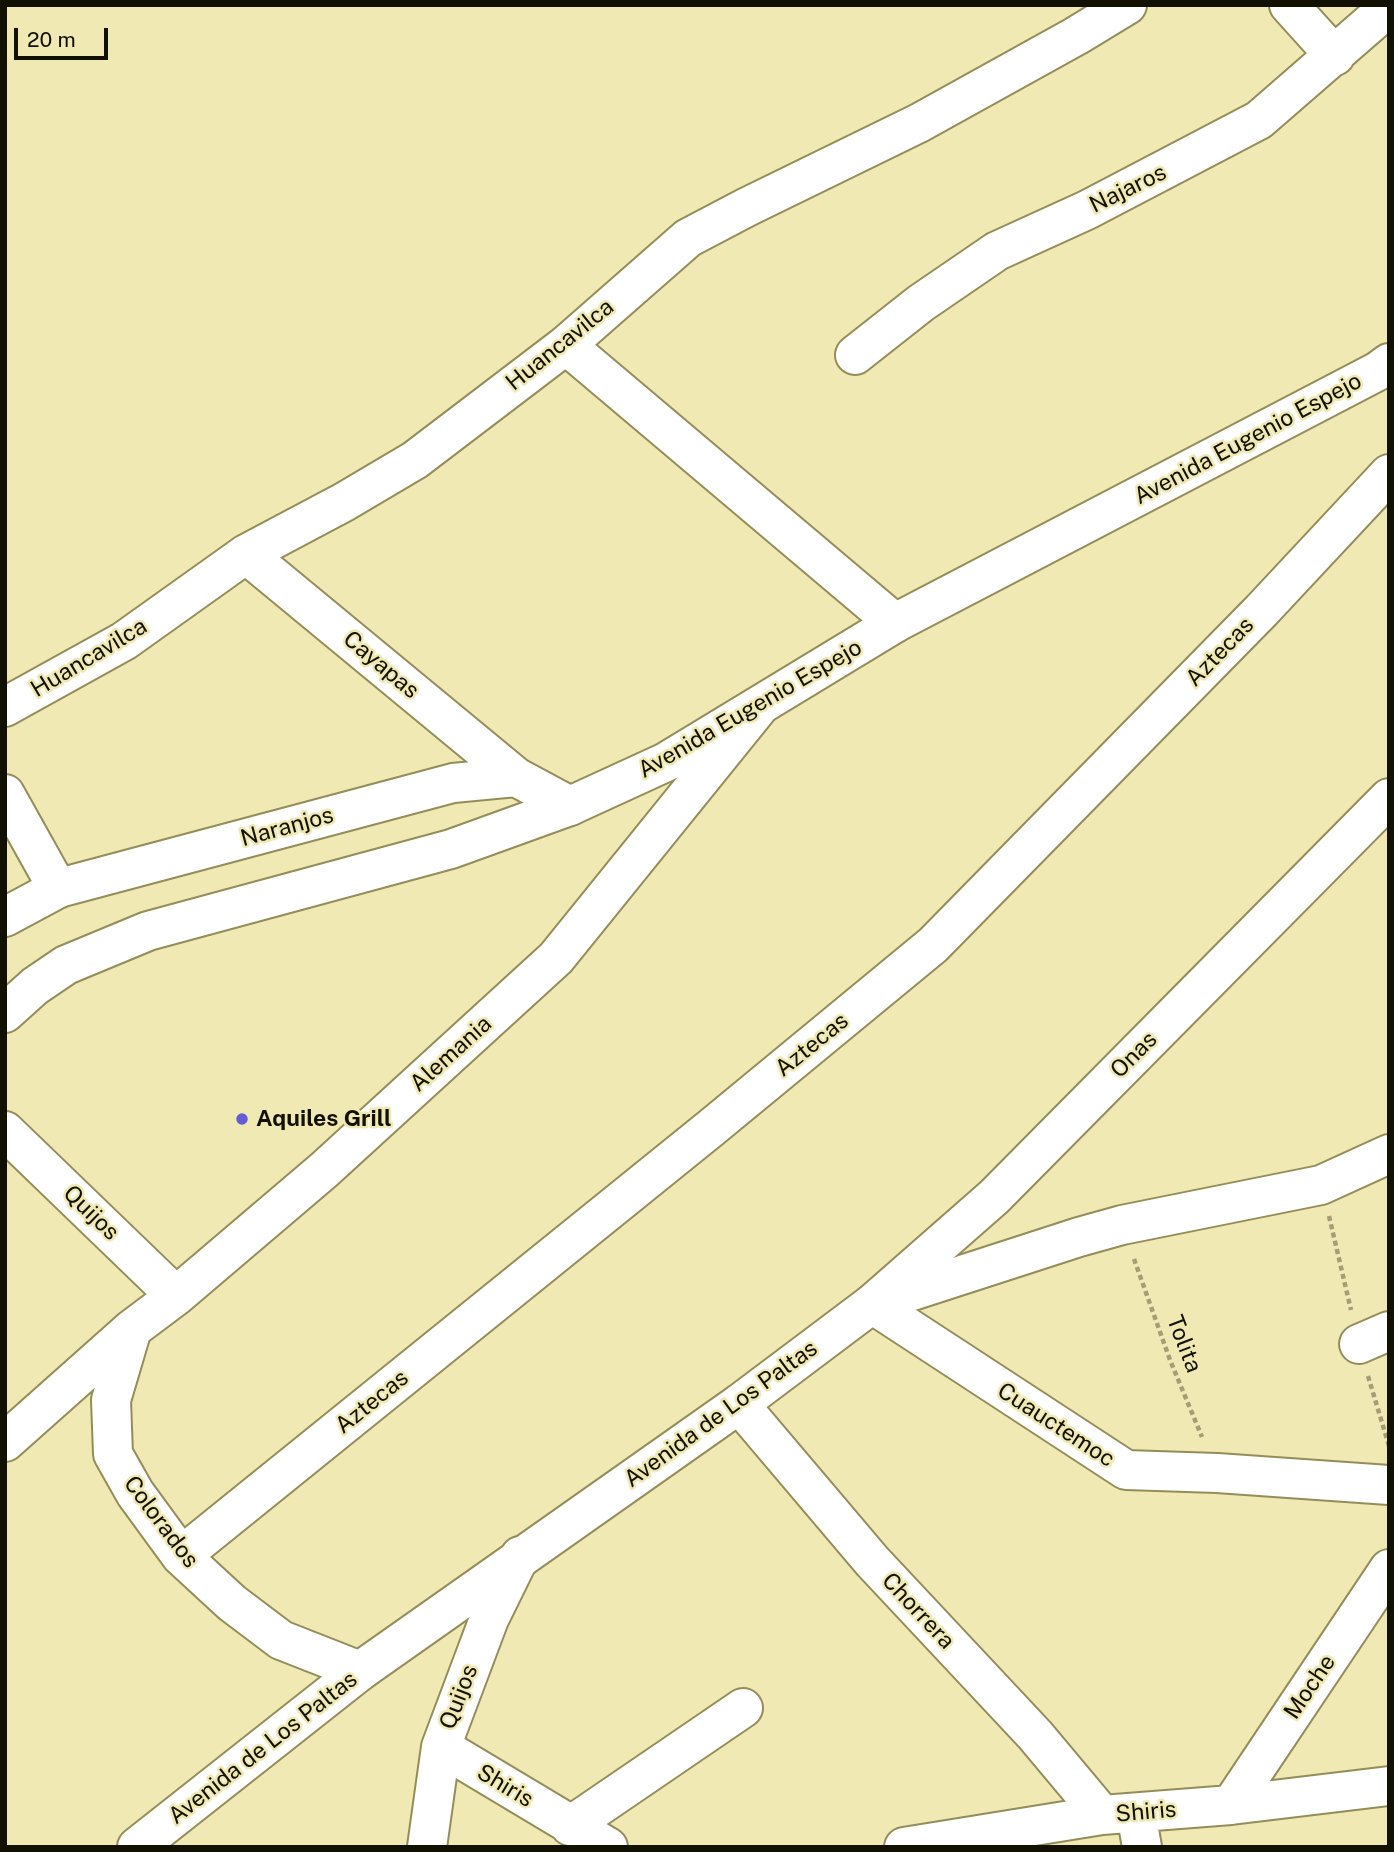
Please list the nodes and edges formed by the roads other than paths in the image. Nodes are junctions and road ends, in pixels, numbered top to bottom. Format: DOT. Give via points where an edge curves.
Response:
graph roads {
  1 [pos="1127,5"];
  2 [pos="1289,5"];
  3 [pos="1389,7"];
  4 [pos="1335,56"];
  5 [pos="566,345"];
  6 [pos="855,355"];
  7 [pos="1389,363"];
  8 [pos="1389,474"];
  9 [pos="246,554"];
  10 [pos="895,623"];
  11 [pos="5,707"];
  12 [pos="759,707"];
  13 [pos="516,777"];
  14 [pos="5,794"];
  15 [pos="1389,798"];
  16 [pos="570,806"];
  17 [pos="58,889"];
  18 [pos="5,917"];
  19 [pos="5,1013"];
  20 [pos="5,1131"];
  21 [pos="1389,1154"];
  22 [pos="176,1296"];
  23 [pos="872,1304"];
  24 [pos="132,1329"];
  25 [pos="739,1404"];
  26 [pos="5,1443"];
  27 [pos="1389,1485"];
  28 [pos="181,1556"];
  29 [pos="520,1556"];
  30 [pos="1389,1569"];
  31 [pos="360,1671"];
  32 [pos="743,1708"];
  33 [pos="441,1747"];
  34 [pos="1389,1786"];
  35 [pos="1231,1805"];
  36 [pos="1126,1825"];
  37 [pos="569,1826"];
  38 [pos="137,1847"];
  39 [pos="427,1847"];
  40 [pos="608,1847"];
  41 [pos="904,1847"];
  1 -- 5 [label="street, Huancavilca" via="919,123 688,238"];
  2 -- 4 [label="street"];
  3 -- 4 [label="street, Najaros"];
  4 -- 6 [label="street, Najaros" via="1259,120 997,251"];
  5 -- 9 [label="street, Huancavilca" via="415,460"];
  5 -- 10 [label="street"];
  7 -- 10 [label="street, Avenida Eugenio Espejo"];
  8 -- 28 [label="street, Aztecas" via="933,945"];
  9 -- 11 [label="street, Huancavilca" via="124,641"];
  9 -- 13 [label="street, Cayapas"];
  10 -- 12 [label="street, Avenida Eugenio Espejo"];
  12 -- 16 [label="street, Avenida Eugenio Espejo" via="666,762"];
  12 -- 22 [label="street, Alemania" via="556,958 324,1170"];
  13 -- 16 [label="street"];
  13 -- 17 [label="street, Naranjos" via="453,783"];
  14 -- 17 [label="street"];
  15 -- 23 [label="street, Onas" via="994,1197"];
  16 -- 19 [label="street, Avenida Eugenio Espejo" via="450,849 148,931 66,965"];
  17 -- 18 [label="street, Naranjos"];
  20 -- 22 [label="street, Quijos"];
  21 -- 23 [label="street, Avenida de Los Paltas" via="1321,1185 1122,1225"];
  22 -- 24 [label="street, Alemania"];
  23 -- 25 [label="street, Avenida de Los Paltas"];
  23 -- 27 [label="street, Cuauctemoc" via="1126,1470"];
  24 -- 26 [label="street, Alemania"];
  24 -- 28 [label="street, Colorados" via="111,1400 113,1454"];
  25 -- 29 [label="street, Avenida de Los Paltas"];
  25 -- 36 [label="street, Chorrera" via="872,1561"];
  28 -- 31 [label="street, Colorados" via="281,1640"];
  29 -- 31 [label="street, Avenida de Los Paltas"];
  29 -- 33 [label="street, Quijos" via="489,1619"];
  30 -- 35 [label="street, Moche"];
  31 -- 38 [label="street, Avenida de Los Paltas"];
  32 -- 37 [label="street"];
  33 -- 37 [label="street, Shiris"];
  33 -- 39 [label="street, Quijos"];
  34 -- 35 [label="street, Shiris"];
  35 -- 36 [label="street, Shiris"];
  36 -- 41 [label="street, Shiris"];
  37 -- 40 [label="street, Shiris"];
}
